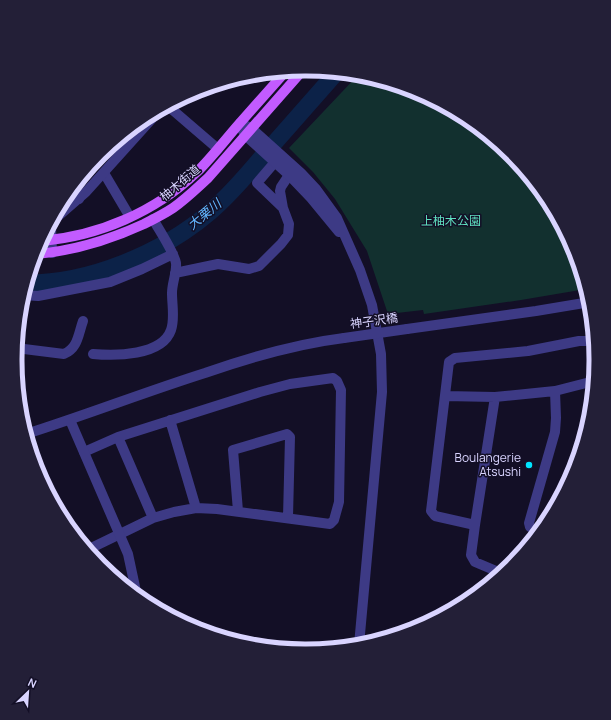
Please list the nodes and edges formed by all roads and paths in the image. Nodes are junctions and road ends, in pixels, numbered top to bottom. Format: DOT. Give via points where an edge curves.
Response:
graph roads {
  1 [pos="296,77"];
  2 [pos="280,78"];
  3 [pos="172,110"];
  4 [pos="240,124"];
  5 [pos="145,126"];
  6 [pos="248,132"];
  7 [pos="218,149"];
  8 [pos="275,157"];
  9 [pos="104,173"];
  10 [pos="289,175"];
  11 [pos="75,195"];
  12 [pos="79,199"];
  13 [pos="283,208"];
  14 [pos="64,212"];
  15 [pos="130,217"];
  16 [pos="153,219"];
  17 [pos="49,240"];
  18 [pos="347,242"];
  19 [pos="47,244"];
  20 [pos="52,253"];
  21 [pos="172,253"];
  22 [pos="43,254"];
  23 [pos="175,273"];
  24 [pos="30,295"];
  25 [pos="583,303"];
  26 [pos="83,321"];
  27 [pos="588,341"];
  28 [pos="23,349"];
  29 [pos="93,354"];
  30 [pos="588,383"];
  31 [pos="555,391"];
  32 [pos="445,396"];
  33 [pos="495,397"];
  34 [pos="70,420"];
  35 [pos="170,420"];
  36 [pos="32,432"];
  37 [pos="118,437"];
  38 [pos="84,452"];
  39 [pos="196,508"];
  40 [pos="238,511"];
  41 [pos="288,517"];
  42 [pos="153,518"];
  43 [pos="475,525"];
  44 [pos="533,528"];
  45 [pos="120,534"];
  46 [pos="92,547"];
  47 [pos="495,570"];
  48 [pos="135,586"];
  49 [pos="360,638"];
  1 -- 6 [label="main road, 柚木街道"];
  2 -- 4 [label="main road, 柚木街道"];
  3 -- 7 [label="street"];
  4 -- 6 [label="street"];
  4 -- 7 [label="main road, 柚木街道"];
  5 -- 9 [label="street"];
  6 -- 8 [label="street"];
  6 -- 16 [label="main road, 柚木街道" via="196,189 174,208"];
  7 -- 15 [label="main road, 柚木街道" via="177,189"];
  8 -- 10 [label="street"];
  8 -- 13 [label="street" via="257,183"];
  8 -- 18 [label="street" via="302,173 316,189 337,218"];
  9 -- 12 [label="street"];
  9 -- 15 [label="street"];
  10 -- 13 [label="street" via="280,191"];
  10 -- 18 [label="street" via="312,198"];
  11 -- 12 [label="street"];
  12 -- 14 [label="street"];
  13 -- 23 [label="street" via="289,224 288,235 259,266 249,269 218,264"];
  15 -- 17 [label="main road, 柚木街道" via="93,231"];
  16 -- 20 [label="main road, 柚木街道" via="94,244"];
  16 -- 21 [label="street"];
  18 -- 49 [label="street" via="372,305 380,344 382,378 380,426"];
  19 -- 20 [label="street"];
  20 -- 22 [label="main road, 柚木街道"];
  21 -- 23 [label="street" via="176,263"];
  21 -- 24 [label="street" via="110,282"];
  23 -- 29 [label="street" via="172,285 171,330 165,339 152,348 135,353"];
  25 -- 34 [label="street, 神子沢橋, bridge" via="293,346 165,386"];
  26 -- 28 [label="street" via="71,351 64,354"];
  27 -- 32 [label="street" via="528,351 455,358 449,362"];
  30 -- 31 [label="street"];
  31 -- 33 [label="street"];
  31 -- 44 [label="street" via="555,432 529,523"];
  32 -- 33 [label="street"];
  32 -- 43 [label="street" via="431,511 435,516"];
  33 -- 43 [label="street"];
  34 -- 36 [label="street, 神子沢橋"];
  34 -- 38 [label="street"];
  35 -- 37 [label="street"];
  35 -- 39 [label="street"];
  35 -- 41 [label="street" via="290,384 334,378 341,390 342,403 339,446 340,492 334,520 330,524"];
  37 -- 38 [label="street"];
  37 -- 42 [label="street"];
  38 -- 45 [label="street"];
  39 -- 40 [label="street"];
  39 -- 42 [label="street"];
  40 -- 41 [label="street"];
  40 -- 41 [label="street" via="232,450 287,434 290,437"];
  42 -- 45 [label="street"];
  43 -- 47 [label="street" via="471,555 475,562"];
  45 -- 46 [label="street"];
  45 -- 48 [label="street"];
}
